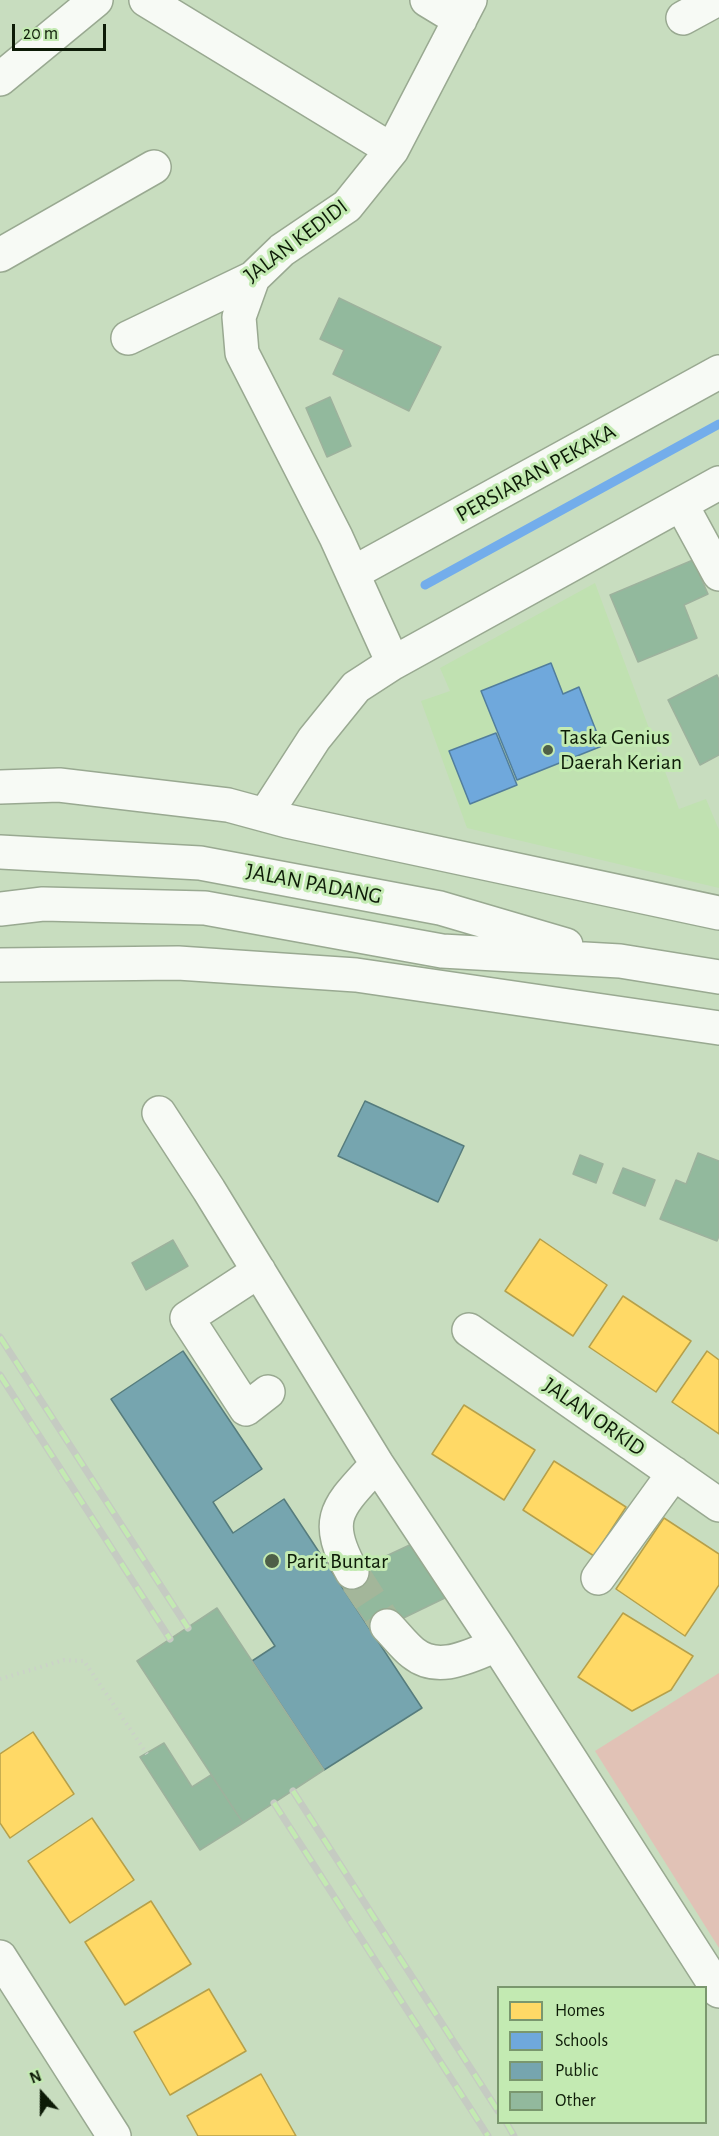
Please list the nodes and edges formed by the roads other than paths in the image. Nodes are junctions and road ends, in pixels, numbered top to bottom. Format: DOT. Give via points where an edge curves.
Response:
graph roads {
  1 [pos="96,0"];
  2 [pos="146,0"];
  3 [pos="428,0"];
  4 [pos="716,0"];
  5 [pos="465,10"];
  6 [pos="683,18"];
  7 [pos="0,79"];
  8 [pos="392,150"];
  9 [pos="154,167"];
  10 [pos="0,255"];
  11 [pos="253,278"];
  12 [pos="128,338"];
  13 [pos="719,372"];
  14 [pos="719,483"];
  15 [pos="681,504"];
  16 [pos="352,573"];
  17 [pos="719,574"];
  18 [pos="393,663"];
  19 [pos="0,787"];
  20 [pos="265,815"];
  21 [pos="0,852"];
  22 [pos="0,909"];
  23 [pos="719,913"];
  24 [pos="620,960"];
  25 [pos="0,965"];
  26 [pos="719,977"];
  27 [pos="719,1028"];
  28 [pos="159,1113"];
  29 [pos="167,1165"];
  30 [pos="209,1190"];
  31 [pos="259,1271"];
  32 [pos="469,1330"];
  33 [pos="268,1392"];
  34 [pos="377,1464"];
  35 [pos="674,1473"];
  36 [pos="719,1504"];
  37 [pos="352,1572"];
  38 [pos="598,1578"];
  39 [pos="387,1626"];
  40 [pos="497,1645"];
  41 [pos="0,1957"];
  42 [pos="719,1991"];
  43 [pos="114,2136"];
  1 -- 7 [label="street"];
  2 -- 8 [label="street"];
  3 -- 5 [label="street"];
  4 -- 6 [label="street"];
  5 -- 8 [label="street, JALAN KEDIDI"];
  8 -- 11 [label="street, JALAN KEDIDI" via="347,206 282,250"];
  9 -- 10 [label="street"];
  11 -- 12 [label="street, JALAN KEDIDI"];
  11 -- 16 [label="street" via="239,317 242,353"];
  13 -- 16 [label="street, PERSIARAN PEKAKA"];
  14 -- 15 [label="street"];
  15 -- 17 [label="street"];
  15 -- 18 [label="street"];
  16 -- 18 [label="street"];
  18 -- 20 [label="street" via="356,687 314,739"];
  19 -- 20 [label="street" via="59,785 228,805"];
  20 -- 23 [label="street"];
  21 -- 24 [label="street, JALAN PADANG" via="200,863 440,908"];
  22 -- 24 [label="street, JALAN PADANG" via="43,904 205,908 442,951"];
  24 -- 26 [label="street, JALAN PADANG"];
  25 -- 27 [label="street" via="178,963 356,975"];
  28 -- 30 [label="street"];
  29 -- 30 [label="street"];
  30 -- 31 [label="street"];
  31 -- 33 [label="street" via="187,1318 246,1409"];
  31 -- 34 [label="street"];
  32 -- 35 [label="street, JALAN ORKID"];
  34 -- 37 [label="street" via="348,1495 338,1513 335,1530 340,1551"];
  34 -- 40 [label="street"];
  35 -- 36 [label="street, JALAN ORKID"];
  35 -- 38 [label="street"];
  39 -- 40 [label="street" via="414,1654 433,1663 455,1661"];
  40 -- 42 [label="street"];
  41 -- 43 [label="street"];
}
